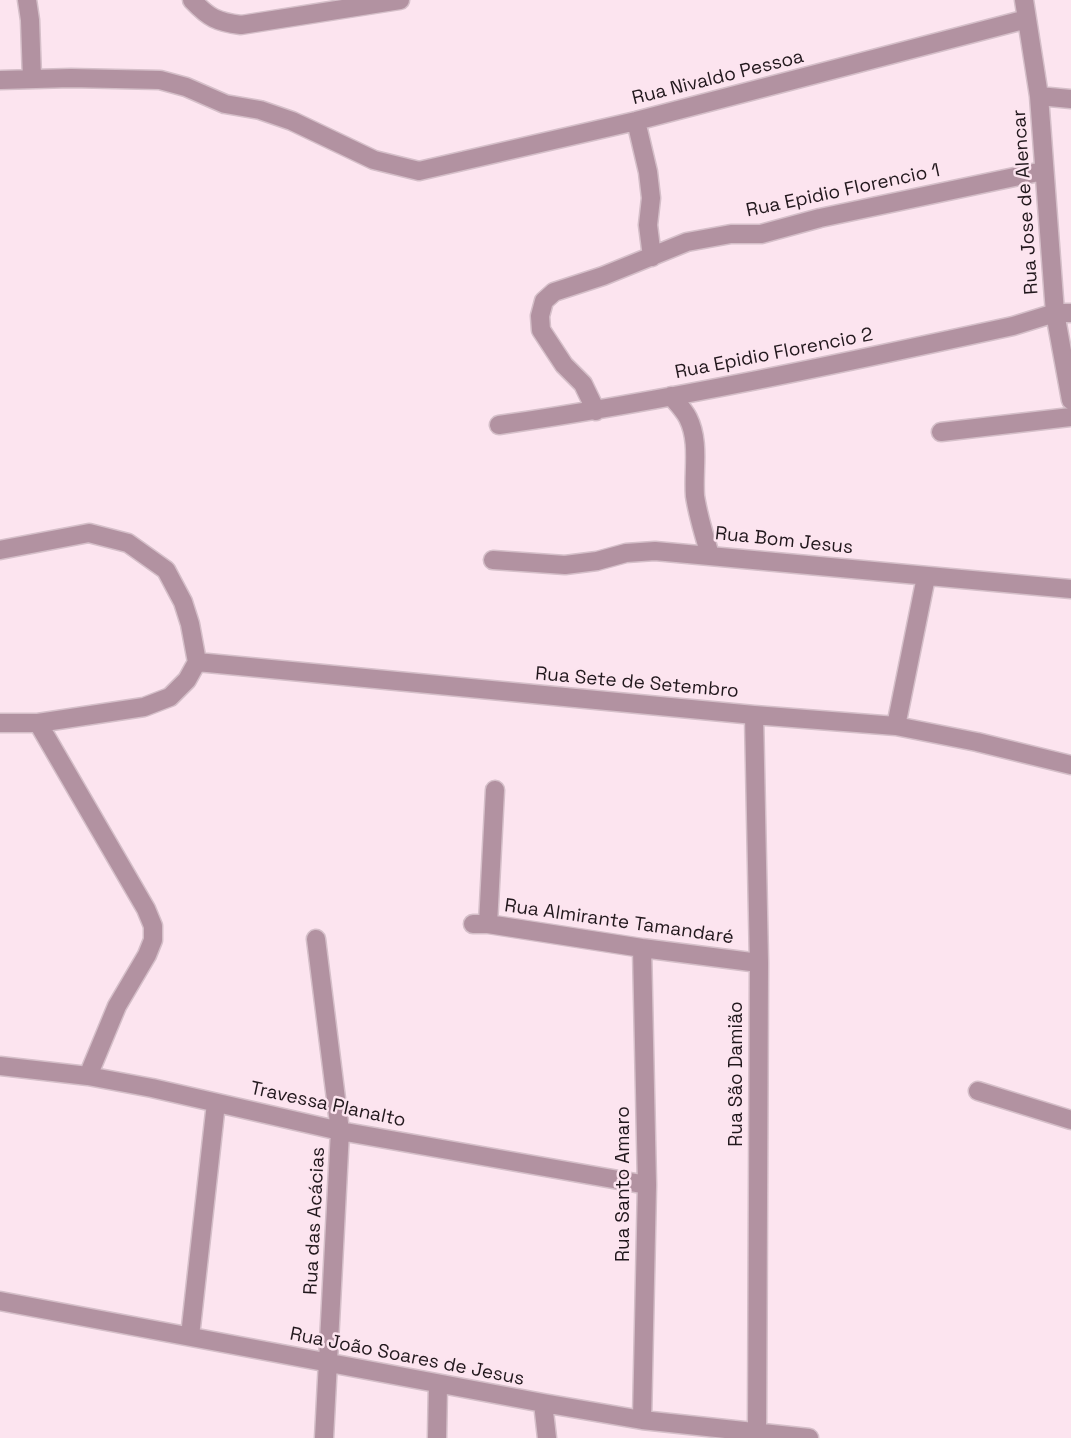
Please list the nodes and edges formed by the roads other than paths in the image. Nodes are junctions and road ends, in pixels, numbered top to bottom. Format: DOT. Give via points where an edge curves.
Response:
graph roads {
  1 [pos="26,0"];
  2 [pos="192,0"];
  3 [pos="400,0"];
  4 [pos="1024,0"];
  5 [pos="1027,19"];
  6 [pos="32,79"];
  7 [pos="0,80"];
  8 [pos="1039,96"];
  9 [pos="1071,99"];
  10 [pos="636,121"];
  11 [pos="1043,170"];
  12 [pos="652,257"];
  13 [pos="1063,313"];
  14 [pos="671,396"];
  15 [pos="1071,400"];
  16 [pos="596,411"];
  17 [pos="1071,417"];
  18 [pos="499,425"];
  19 [pos="941,432"];
  20 [pos="0,550"];
  21 [pos="710,555"];
  22 [pos="493,560"];
  23 [pos="926,576"];
  24 [pos="1071,589"];
  25 [pos="197,662"];
  26 [pos="754,715"];
  27 [pos="0,723"];
  28 [pos="38,723"];
  29 [pos="896,726"];
  30 [pos="1071,765"];
  31 [pos="495,790"];
  32 [pos="316,939"];
  33 [pos="642,948"];
  34 [pos="759,962"];
  35 [pos="0,1066"];
  36 [pos="88,1076"];
  37 [pos="978,1091"];
  38 [pos="216,1103"];
  39 [pos="1071,1120"];
  40 [pos="340,1131"];
  41 [pos="647,1185"];
  42 [pos="0,1301"];
  43 [pos="190,1336"];
  44 [pos="328,1364"];
  45 [pos="438,1384"];
  46 [pos="543,1404"];
  47 [pos="642,1420"];
  48 [pos="757,1433"];
  49 [pos="324,1438"];
  50 [pos="436,1438"];
  51 [pos="547,1438"];
  52 [pos="808,1438"];
  1 -- 6 [label="street"];
  2 -- 3 [label="street" via="221,23 241,25"];
  4 -- 5 [label="street, Rua Jose de Alencar"];
  5 -- 8 [label="street, Rua Jose de Alencar"];
  5 -- 10 [label="street, Rua Nivaldo Pessoa"];
  6 -- 7 [label="street"];
  6 -- 10 [label="street, Rua Nivaldo Pessoa" via="160,80 225,104 292,121 374,160 419,171"];
  8 -- 9 [label="street"];
  8 -- 11 [label="street, Rua Jose de Alencar"];
  10 -- 12 [label="street" via="648,172"];
  11 -- 12 [label="street, Rua Epidio Florencio 1" via="773,231 687,242"];
  11 -- 13 [label="street, Rua Jose de Alencar"];
  12 -- 16 [label="street, Rua Epidio Florencio 1" via="554,292 544,301 541,330 583,384"];
  13 -- 14 [label="street, Rua Epidio Florencio 2"];
  13 -- 15 [label="street, Rua Jose de Alencar"];
  14 -- 16 [label="street, Rua Epidio Florencio 2"];
  14 -- 21 [label="street" via="691,426 699,523"];
  16 -- 18 [label="street, Rua Epidio Florencio 2"];
  17 -- 19 [label="street"];
  20 -- 25 [label="street" via="89,533 128,543 166,570 183,602"];
  21 -- 22 [label="street, Rua Bom Jesus" via="625,553 565,565"];
  21 -- 23 [label="street, Rua Bom Jesus"];
  23 -- 24 [label="street, Rua Bom Jesus"];
  23 -- 29 [label="street"];
  25 -- 26 [label="street, Rua Sete de Setembro"];
  25 -- 28 [label="street" via="170,697 144,707"];
  26 -- 29 [label="street, Rua Sete de Setembro"];
  26 -- 34 [label="street, Rua São Damião"];
  27 -- 28 [label="street"];
  28 -- 36 [label="street" via="153,926 147,955 117,1006"];
  29 -- 30 [label="street, Rua Sete de Setembro"];
  31 -- 33 [label="street, Rua Almirante Tamandaré" via="481,924"];
  32 -- 40 [label="street, Rua das Acácias"];
  33 -- 34 [label="street, Rua Almirante Tamandaré"];
  33 -- 41 [label="street, Rua Santo Amaro"];
  34 -- 48 [label="street, Rua São Damião"];
  35 -- 36 [label="street, Travessa Planalto"];
  36 -- 38 [label="street, Travessa Planalto"];
  37 -- 39 [label="street"];
  38 -- 40 [label="street, Travessa Planalto"];
  38 -- 43 [label="street"];
  40 -- 41 [label="street, Travessa Planalto"];
  40 -- 44 [label="street, Rua das Acácias"];
  41 -- 47 [label="street, Rua Santo Amaro"];
  42 -- 43 [label="street, Rua João Soares de Jesus"];
  43 -- 44 [label="street, Rua João Soares de Jesus"];
  44 -- 45 [label="street, Rua João Soares de Jesus"];
  44 -- 49 [label="street, Rua das Acácias"];
  45 -- 46 [label="street, Rua João Soares de Jesus"];
  45 -- 50 [label="street"];
  46 -- 47 [label="street, Rua João Soares de Jesus"];
  46 -- 51 [label="street"];
  47 -- 48 [label="street, Rua João Soares de Jesus"];
  48 -- 52 [label="street, Rua João Soares de Jesus"];
}
